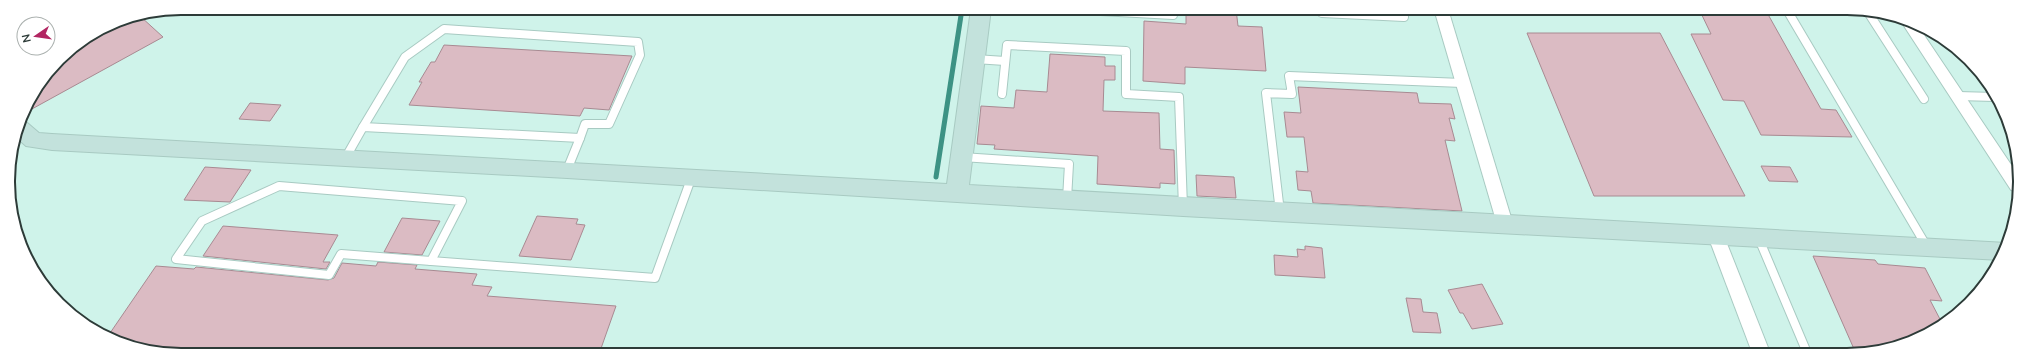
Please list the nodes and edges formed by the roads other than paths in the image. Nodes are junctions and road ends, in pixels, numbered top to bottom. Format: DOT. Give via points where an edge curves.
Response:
graph roads {
  1 [pos="980,15"];
  2 [pos="1377,15"];
  3 [pos="1404,15"];
  4 [pos="1443,15"];
  5 [pos="1791,15"];
  6 [pos="1873,17"];
  7 [pos="1913,29"];
  8 [pos="975,59"];
  9 [pos="1005,61"];
  10 [pos="1462,83"];
  11 [pos="1002,94"];
  12 [pos="1958,96"];
  13 [pos="1990,97"];
  14 [pos="1924,99"];
  15 [pos="363,127"];
  16 [pos="23,131"];
  17 [pos="580,138"];
  18 [pos="961,156"];
  19 [pos="346,157"];
  20 [pos="567,170"];
  21 [pos="691,178"];
  22 [pos="2013,180"];
  23 [pos="957,192"];
  24 [pos="1067,199"];
  25 [pos="1183,207"];
  26 [pos="1280,212"];
  27 [pos="1505,224"];
  28 [pos="1716,236"];
  29 [pos="1758,238"];
  30 [pos="1927,246"];
  31 [pos="1998,251"];
  32 [pos="431,261"];
  33 [pos="1760,348"];
  34 [pos="1805,348"];
  1 -- 8 [label="street"];
  2 -- 3 [label="lane"];
  4 -- 10 [label="street"];
  5 -- 30 [label="lane"];
  6 -- 14 [label="lane"];
  7 -- 12 [label="street"];
  8 -- 9 [label="lane"];
  8 -- 18 [label="street"];
  9 -- 11 [label="lane"];
  9 -- 25 [label="lane" via="1007,46 1126,51 1126,94 1179,97"];
  10 -- 26 [label="lane" via="1289,76 1292,94 1266,93"];
  10 -- 27 [label="street"];
  12 -- 13 [label="lane"];
  12 -- 22 [label="street"];
  15 -- 17 [label="lane"];
  15 -- 17 [label="lane" via="404,57 444,29 638,42 640,55 609,124 585,124"];
  15 -- 19 [label="lane"];
  16 -- 19 [label="street" via="34,140 52,142"];
  17 -- 20 [label="lane"];
  18 -- 23 [label="street"];
  18 -- 24 [label="lane" via="1069,164"];
  19 -- 20 [label="street"];
  20 -- 21 [label="street"];
  21 -- 23 [label="street"];
  21 -- 32 [label="lane" via="654,278"];
  23 -- 24 [label="street"];
  24 -- 25 [label="street"];
  25 -- 26 [label="street"];
  26 -- 27 [label="street"];
  27 -- 28 [label="street"];
  28 -- 29 [label="street"];
  28 -- 33 [label="street"];
  29 -- 30 [label="street"];
  29 -- 34 [label="lane"];
  30 -- 31 [label="street"];
  32 -- 32 [label="lane" via="462,200 279,186 202,221 176,259 329,275 341,254"];
}
